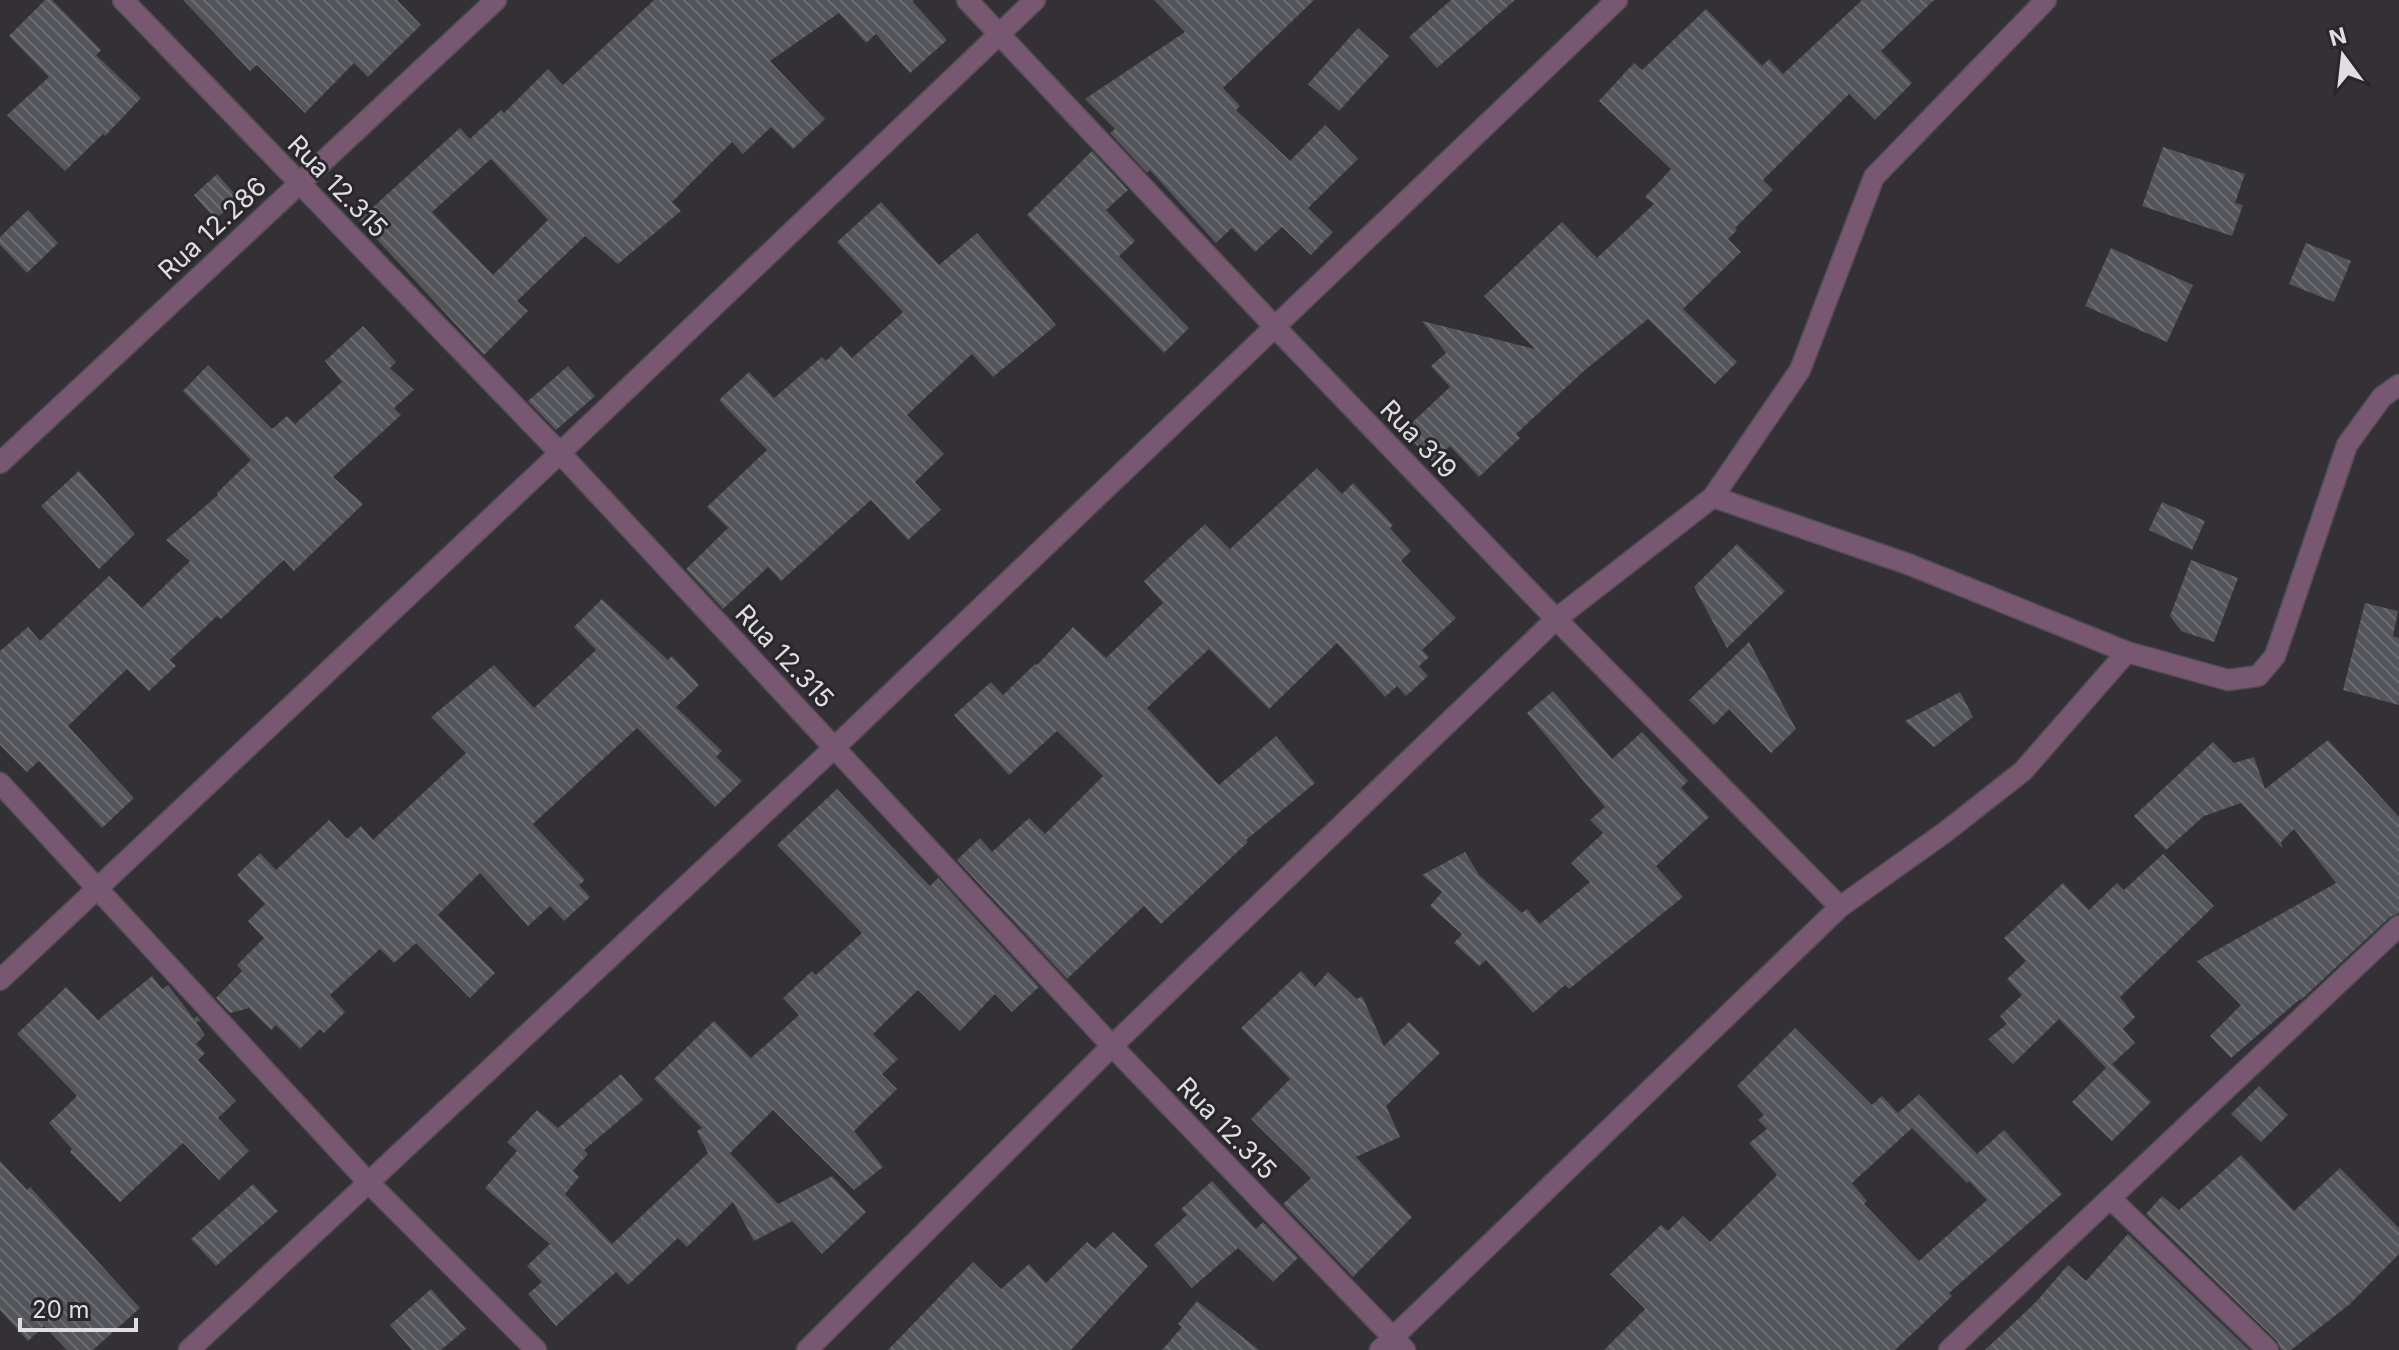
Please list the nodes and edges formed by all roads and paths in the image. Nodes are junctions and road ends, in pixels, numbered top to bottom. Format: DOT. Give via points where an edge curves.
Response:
graph roads {
  1 [pos="123,0"];
  2 [pos="496,0"];
  3 [pos="967,0"];
  4 [pos="1035,0"];
  5 [pos="1617,0"];
  6 [pos="2046,0"];
  7 [pos="1000,34"];
  8 [pos="298,182"];
  9 [pos="1274,326"];
  10 [pos="2399,385"];
  11 [pos="560,453"];
  12 [pos="0,463"];
  13 [pos="1713,497"];
  14 [pos="1556,619"];
  15 [pos="2127,652"];
  16 [pos="835,747"];
  17 [pos="0,783"];
  18 [pos="97,888"];
  19 [pos="1840,907"];
  20 [pos="2399,926"];
  21 [pos="0,980"];
  22 [pos="1112,1046"];
  23 [pos="368,1182"];
  24 [pos="2111,1199"];
  25 [pos="1393,1346"];
  26 [pos="189,1350"];
  27 [pos="536,1350"];
  28 [pos="807,1350"];
  29 [pos="1949,1350"];
  30 [pos="2268,1350"];
  1 -- 8 [label="street, Rua 12.315"];
  2 -- 8 [label="street, Rua 12.286"];
  3 -- 7 [label="street, Rua 319"];
  4 -- 7 [label="street"];
  5 -- 9 [label="street"];
  6 -- 13 [label="street" via="1874,177 1800,370"];
  7 -- 9 [label="street, Rua 319"];
  7 -- 11 [label="street"];
  8 -- 11 [label="street, Rua 12.315"];
  8 -- 12 [label="street, Rua 12.286"];
  9 -- 14 [label="street, Rua 319"];
  9 -- 16 [label="street"];
  10 -- 15 [label="street" via="2382,397 2347,445 2275,656 2258,676 2228,680"];
  11 -- 16 [label="street, Rua 12.315"];
  11 -- 18 [label="street"];
  13 -- 14 [label="street"];
  13 -- 15 [label="street" via="1908,564"];
  14 -- 19 [label="street, Rua 319"];
  14 -- 22 [label="street"];
  15 -- 19 [label="street" via="2023,771"];
  16 -- 22 [label="street, Rua 12.315"];
  16 -- 23 [label="street"];
  17 -- 18 [label="street"];
  18 -- 21 [label="street"];
  18 -- 23 [label="street"];
  19 -- 25 [label="street"];
  20 -- 24 [label="street"];
  22 -- 25 [label="street, Rua 12.315"];
  22 -- 28 [label="street"];
  23 -- 26 [label="street"];
  23 -- 27 [label="street"];
  24 -- 29 [label="street"];
  24 -- 30 [label="street"];
}
